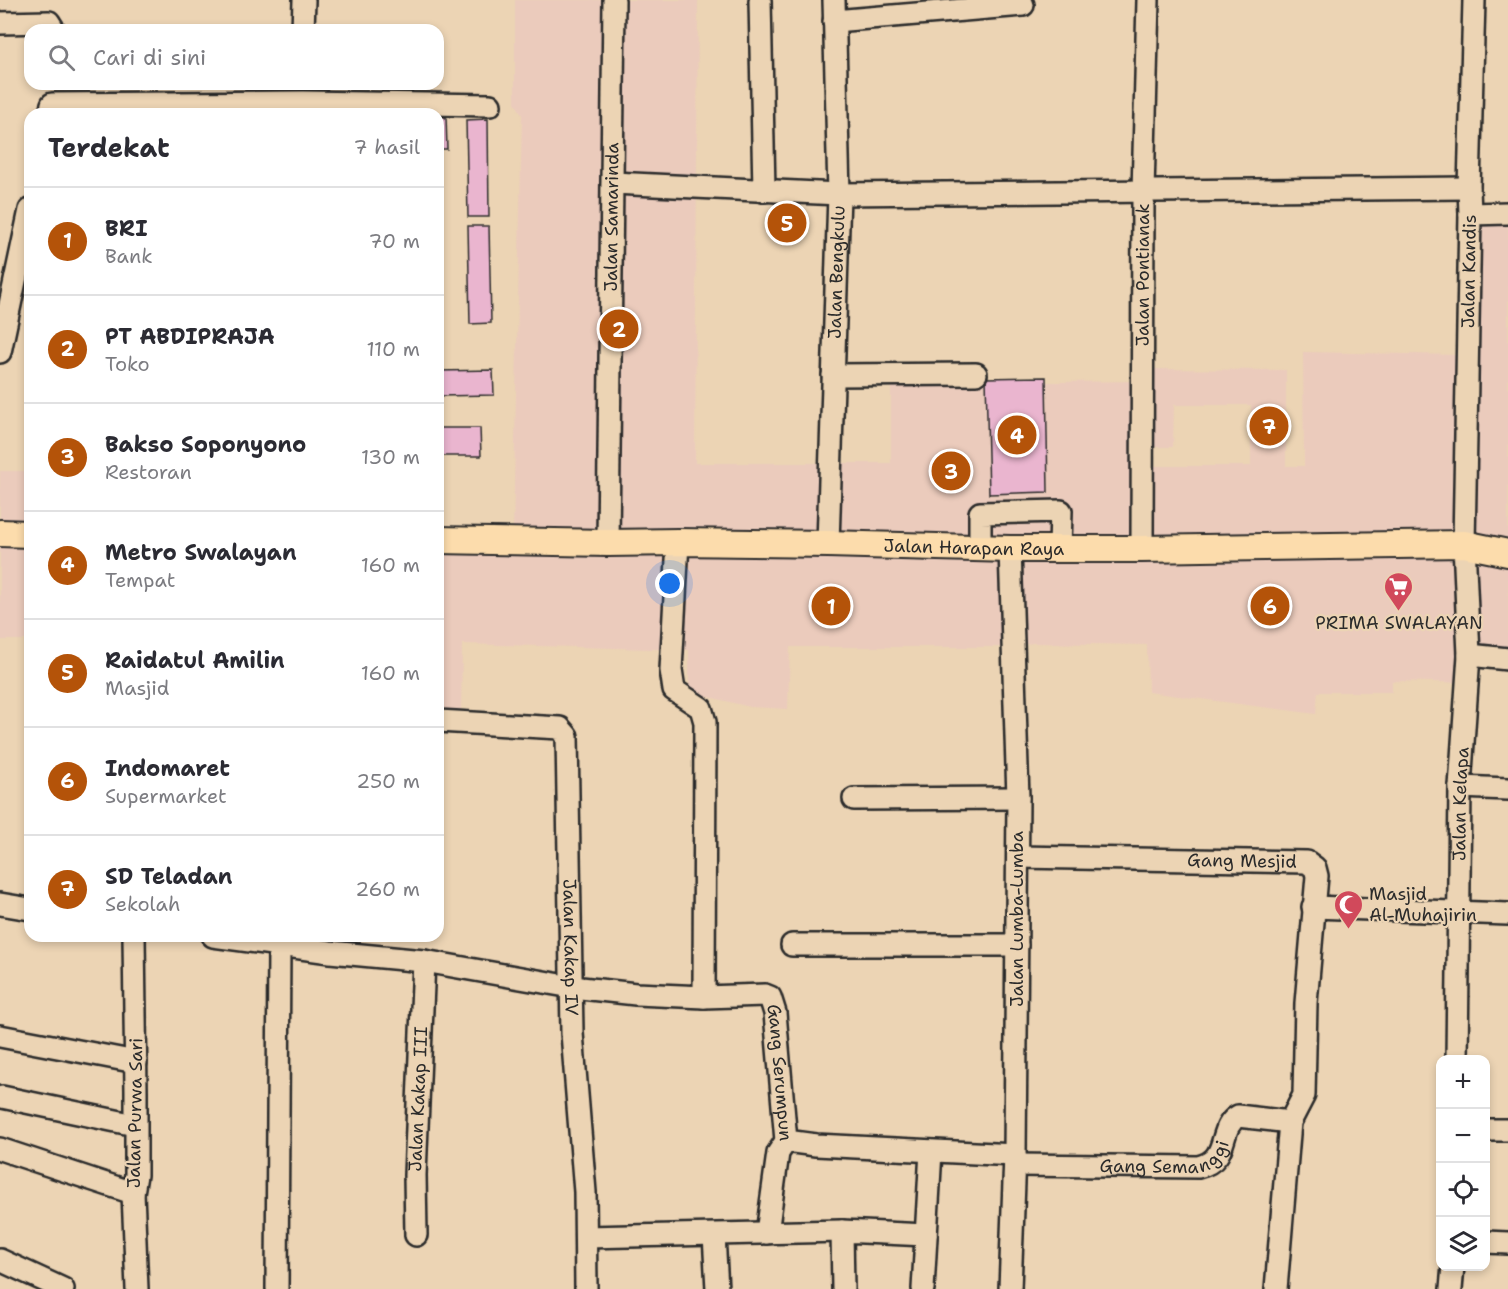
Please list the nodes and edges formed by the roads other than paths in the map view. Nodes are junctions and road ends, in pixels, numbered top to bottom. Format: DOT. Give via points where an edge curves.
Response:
graph roads {
  1 [pos="304,0"];
  2 [pos="614,0"];
  3 [pos="760,0"];
  4 [pos="1148,0"];
  5 [pos="1474,0"];
  6 [pos="1023,4"];
  7 [pos="834,10"];
  8 [pos="0,23"];
  9 [pos="50,24"];
  10 [pos="303,24"];
  11 [pos="303,93"];
  12 [pos="52,101"];
  13 [pos="490,105"];
  14 [pos="613,183"];
  15 [pos="1469,188"];
  16 [pos="764,191"];
  17 [pos="1143,192"];
  18 [pos="839,194"];
  19 [pos="1508,213"];
  20 [pos="1470,214"];
  21 [pos="24,238"];
  22 [pos="0,352"];
  23 [pos="976,374"];
  24 [pos="833,375"];
  25 [pos="0,533"];
  26 [pos="24,534"];
  27 [pos="444,540"];
  28 [pos="678,542"];
  29 [pos="608,543"];
  30 [pos="828,544"];
  31 [pos="1464,544"];
  32 [pos="980,548"];
  33 [pos="1010,549"];
  34 [pos="1060,549"];
  35 [pos="1142,549"];
  36 [pos="1508,553"];
  37 [pos="1469,655"];
  38 [pos="1508,660"];
  39 [pos="444,721"];
  40 [pos="1460,787"];
  41 [pos="1508,789"];
  42 [pos="1018,798"];
  43 [pos="854,799"];
  44 [pos="1018,857"];
  45 [pos="0,904"];
  46 [pos="1313,907"];
  47 [pos="24,908"];
  48 [pos="1458,912"];
  49 [pos="1508,914"];
  50 [pos="134,942"];
  51 [pos="257,942"];
  52 [pos="330,944"];
  53 [pos="279,945"];
  54 [pos="792,945"];
  55 [pos="1017,945"];
  56 [pos="424,961"];
  57 [pos="572,987"];
  58 [pos="704,997"];
  59 [pos="0,1036"];
  60 [pos="1457,1055"];
  61 [pos="136,1062"];
  62 [pos="2,1097"];
  63 [pos="1290,1122"];
  64 [pos="135,1125"];
  65 [pos="1490,1130"];
  66 [pos="1508,1130"];
  67 [pos="786,1141"];
  68 [pos="0,1149"];
  69 [pos="931,1151"];
  70 [pos="1015,1160"];
  71 [pos="133,1192"];
  72 [pos="842,1231"];
  73 [pos="767,1233"];
  74 [pos="714,1234"];
  75 [pos="926,1235"];
  76 [pos="416,1236"];
  77 [pos="586,1237"];
  78 [pos="1490,1242"];
  79 [pos="1508,1244"];
  80 [pos="0,1260"];
  81 [pos="1453,1271"];
  82 [pos="61,1289"];
  83 [pos="137,1289"];
  84 [pos="277,1289"];
  85 [pos="586,1289"];
  86 [pos="717,1289"];
  87 [pos="843,1289"];
  88 [pos="923,1289"];
  89 [pos="1010,1289"];
  90 [pos="1276,1289"];
  91 [pos="1451,1289"];
  1 -- 10 [label="street"];
  2 -- 14 [label="street, Jalan Samarinda"];
  3 -- 16 [label="street"];
  4 -- 17 [label="street, Jalan Pontianak"];
  5 -- 15 [label="street, Jalan Kandis"];
  6 -- 7 [label="street"];
  7 -- 18 [label="street, Jalan Bengkulu"];
  8 -- 9 [label="street"];
  11 -- 12 [label="street"];
  11 -- 13 [label="street"];
  14 -- 16 [label="street"];
  14 -- 29 [label="street, Jalan Samarinda"];
  15 -- 17 [label="street"];
  15 -- 20 [label="street, Jalan Kandis"];
  16 -- 18 [label="street"];
  17 -- 18 [label="street"];
  17 -- 35 [label="street, Jalan Pontianak"];
  18 -- 24 [label="street, Jalan Bengkulu"];
  19 -- 20 [label="street"];
  20 -- 31 [label="street, Jalan Kandis"];
  21 -- 22 [label="street"];
  23 -- 24 [label="street"];
  24 -- 30 [label="street, Jalan Bengkulu"];
  25 -- 26 [label="main road"];
  27 -- 29 [label="main road, Jalan Harapan Raya"];
  28 -- 29 [label="main road, Jalan Harapan Raya"];
  28 -- 30 [label="main road, Jalan Harapan Raya"];
  28 -- 58 [label="street" via="671,670 674,690 701,708 705,722"];
  30 -- 32 [label="main road, Jalan Harapan Raya"];
  31 -- 35 [label="main road, Jalan Harapan Raya"];
  31 -- 36 [label="main road, Jalan Harapan Raya"];
  31 -- 37 [label="street, Jalan Kelapa"];
  32 -- 33 [label="main road, Jalan Harapan Raya"];
  32 -- 34 [label="street" via="980,513 1061,511"];
  33 -- 34 [label="main road, Jalan Harapan Raya"];
  33 -- 42 [label="street, Jalan Lumba-Lumba"];
  34 -- 35 [label="main road, Jalan Harapan Raya"];
  37 -- 38 [label="street"];
  37 -- 40 [label="street, Jalan Kelapa"];
  39 -- 57 [label="street, Jalan Kakap IV" via="560,728 567,736"];
  40 -- 41 [label="street"];
  40 -- 48 [label="street, Jalan Kelapa"];
  42 -- 43 [label="street"];
  42 -- 44 [label="street, Jalan Lumba-Lumba"];
  44 -- 46 [label="street, Gang Mesjid" via="1307,862 1315,868 1317,876"];
  44 -- 55 [label="street, Jalan Lumba-Lumba"];
  45 -- 47 [label="street"];
  46 -- 48 [label="street"];
  46 -- 63 [label="street" via="1304,1095"];
  48 -- 49 [label="street"];
  48 -- 60 [label="street, Jalan Kelapa"];
  50 -- 61 [label="street, Jalan Purwa Sari"];
  51 -- 53 [label="street"];
  52 -- 53 [label="street"];
  52 -- 56 [label="street"];
  53 -- 84 [label="street"];
  54 -- 55 [label="street"];
  55 -- 70 [label="street, Jalan Lumba-Lumba"];
  56 -- 57 [label="street"];
  56 -- 76 [label="street, Jalan Kakap III"];
  57 -- 58 [label="street"];
  57 -- 77 [label="street, Jalan Kakap IV"];
  58 -- 67 [label="street, Gang Serumpun" via="770,997 775,1013"];
  59 -- 61 [label="street"];
  61 -- 64 [label="street, Jalan Purwa Sari"];
  62 -- 64 [label="street"];
  63 -- 70 [label="street, Gang Semanggi" via="1238,1116 1231,1122 1218,1155 1210,1164 1198,1167"];
  63 -- 90 [label="street"];
  64 -- 71 [label="street, Jalan Purwa Sari"];
  65 -- 66 [label="street"];
  67 -- 69 [label="street, Gang Serumpun"];
  67 -- 73 [label="street" via="778,1153"];
  68 -- 71 [label="street"];
  69 -- 70 [label="street, Gang Serumpun"];
  69 -- 75 [label="street"];
  70 -- 89 [label="street, Jalan Lumba-Lumba"];
  71 -- 83 [label="street, Jalan Purwa Sari"];
  72 -- 73 [label="street"];
  72 -- 75 [label="street"];
  72 -- 87 [label="street"];
  73 -- 74 [label="street"];
  74 -- 77 [label="street"];
  74 -- 86 [label="street"];
  75 -- 88 [label="street"];
  77 -- 85 [label="street, Jalan Kakap IV"];
  78 -- 79 [label="street"];
  80 -- 82 [label="street"];
  81 -- 91 [label="street"];
}
